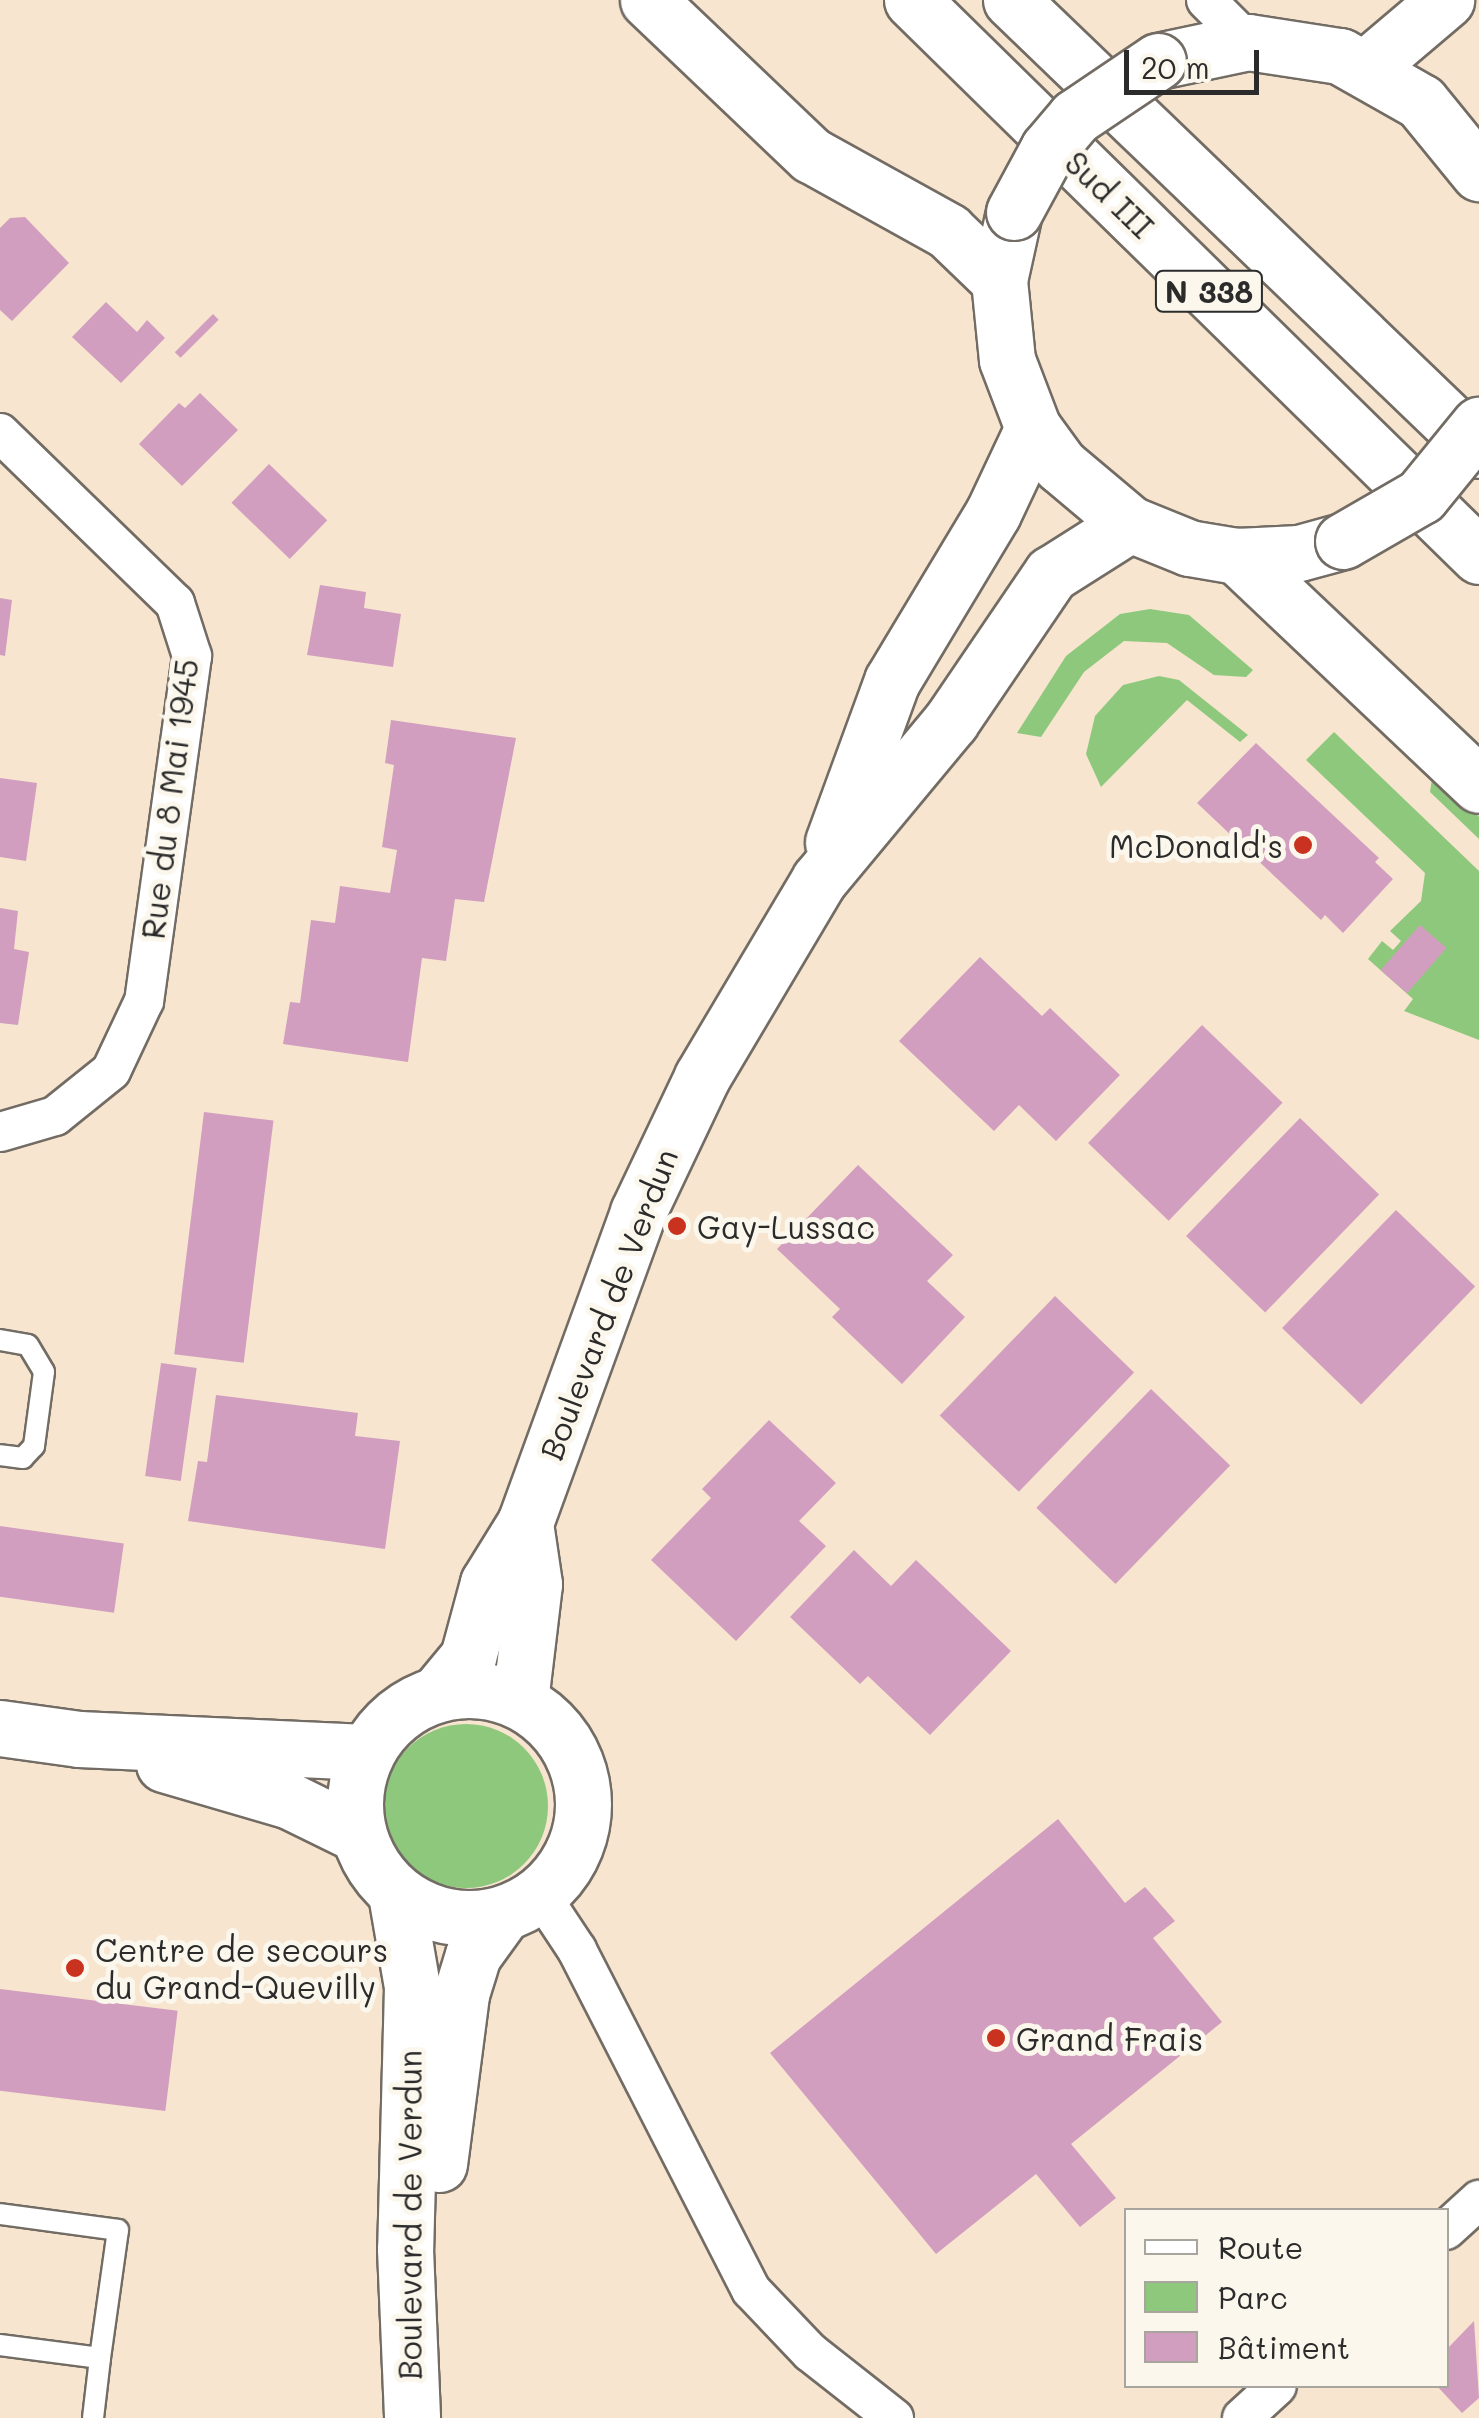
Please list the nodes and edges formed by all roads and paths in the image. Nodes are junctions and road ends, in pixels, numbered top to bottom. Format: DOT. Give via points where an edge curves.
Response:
graph roads {
  1 [pos="648,0"];
  2 [pos="1012,0"];
  3 [pos="1206,0"];
  4 [pos="1446,0"];
  5 [pos="917,9"];
  6 [pos="1248,42"];
  7 [pos="1367,67"];
  8 [pos="1479,98"];
  9 [pos="1472,162"];
  10 [pos="999,280"];
  11 [pos="1479,426"];
  12 [pos="1033,428"];
  13 [pos="0,433"];
  14 [pos="1479,450"];
  15 [pos="1130,524"];
  16 [pos="1237,556"];
  17 [pos="1479,556"];
  18 [pos="1479,786"];
  19 [pos="819,880"];
  20 [pos="0,1132"];
  21 [pos="0,1340"];
  22 [pos="0,1455"];
  23 [pos="525,1523"];
  24 [pos="438,1693"];
  25 [pos="520,1701"];
  26 [pos="0,1728"];
  27 [pos="79,1739"];
  28 [pos="366,1752"];
  29 [pos="357,1834"];
  30 [pos="396,1894"];
  31 [pos="521,1905"];
  32 [pos="1479,2200"];
  33 [pos="0,2214"];
  34 [pos="1449,2227"];
  35 [pos="0,2344"];
  36 [pos="100,2358"];
  37 [pos="1275,2388"];
  38 [pos="93,2418"];
  39 [pos="412,2418"];
  40 [pos="445,2418"];
  41 [pos="894,2418"];
  42 [pos="1242,2418"];
  1 -- 10 [label="main road" via="812,155 948,232"];
  2 -- 14 [label="main road, N 338"];
  3 -- 6 [label="street"];
  4 -- 7 [label="main road"];
  5 -- 17 [label="main road, Sud III / N 338"];
  6 -- 7 [label="main road" via="1313,48"];
  6 -- 10 [label="main road, bridge" via="1158,62 1075,117 1048,149 1014,212"];
  7 -- 9 [label="main road" via="1421,102"];
  8 -- 9 [label="main road"];
  10 -- 12 [label="main road" via="1006,360"];
  11 -- 16 [label="main road, bridge" via="1421,496 1342,541 1299,553"];
  12 -- 15 [label="main road" via="1081,487"];
  12 -- 19 [label="main road, Boulevard de Verdun" via="993,513 892,681"];
  13 -- 20 [label="street, Rue du 8 Mai 1945" via="174,603 192,656 144,1000 111,1071 56,1116"];
  15 -- 16 [label="main road" via="1181,545"];
  15 -- 19 [label="main road, Boulevard de Verdun" via="1052,574 951,721"];
  16 -- 18 [label="main road"];
  19 -- 23 [label="main road, Boulevard de Verdun" via="702,1077 638,1212"];
  21 -- 22 [label="lane" via="28,1345 44,1372 34,1446 23,1458"];
  23 -- 24 [label="main road, Boulevard de Verdun" via="488,1583 468,1656"];
  23 -- 25 [label="main road, Boulevard de Verdun" via="534,1584"];
  24 -- 25 [label="main road" via="466,1688"];
  24 -- 28 [label="main road" via="395,1714"];
  25 -- 31 [label="main road" via="563,1738 582,1792 582,1820 568,1862"];
  26 -- 27 [label="main road"];
  27 -- 28 [label="main road"];
  27 -- 29 [label="main road" via="290,1801"];
  28 -- 29 [label="main road" via="354,1794"];
  29 -- 30 [label="main road" via="372,1867"];
  30 -- 31 [label="main road" via="428,1912 464,1920"];
  30 -- 39 [label="main road, Boulevard de Verdun" via="412,1987 405,2249"];
  31 -- 40 [label="main road, Boulevard de Verdun" via="474,1954 440,2124 434,2268"];
  31 -- 41 [label="street" via="577,1950 751,2290 810,2352"];
  32 -- 34 [label="street"];
  33 -- 36 [label="lane" via="118,2230"];
  35 -- 36 [label="lane"];
  36 -- 38 [label="lane"];
  37 -- 42 [label="street"];
}
